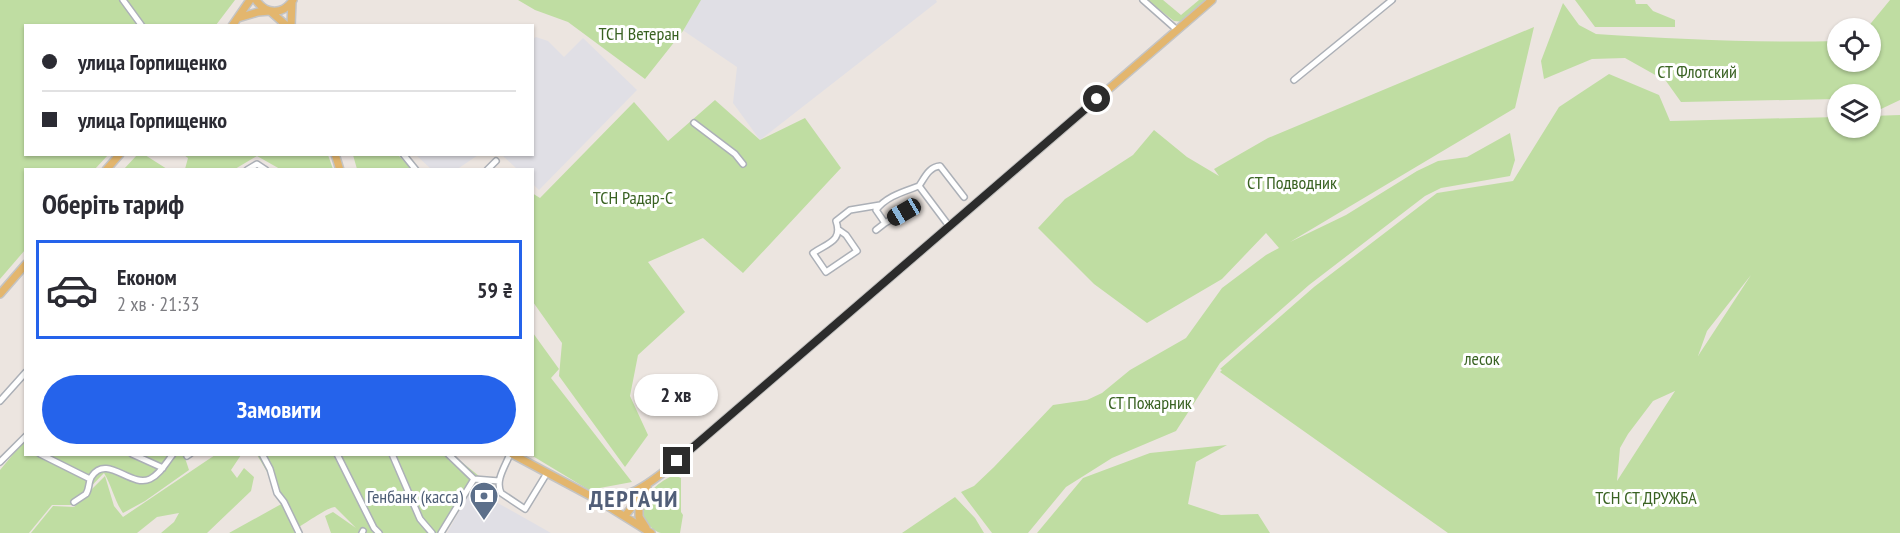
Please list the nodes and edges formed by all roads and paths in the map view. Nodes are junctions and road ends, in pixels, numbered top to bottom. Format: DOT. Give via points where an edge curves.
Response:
graph roads {
  1 [pos="123,0"];
  2 [pos="250,0"];
  3 [pos="256,0"];
  4 [pos="1143,0"];
  5 [pos="1212,0"];
  6 [pos="1392,0"];
  7 [pos="292,1"];
  8 [pos="270,11"];
  9 [pos="238,18"];
  10 [pos="141,24"];
  11 [pos="234,24"];
  12 [pos="286,24"];
  13 [pos="289,24"];
  14 [pos="1177,30"];
  15 [pos="1294,80"];
  16 [pos="694,123"];
  17 [pos="118,156"];
  18 [pos="405,156"];
  19 [pos="496,161"];
  20 [pos="743,164"];
  21 [pos="108,168"];
  22 [pos="250,168"];
  23 [pos="264,168"];
  24 [pos="414,168"];
  25 [pos="490,168"];
  26 [pos="919,186"];
  27 [pos="964,196"];
  28 [pos="880,205"];
  29 [pos="904,212"];
  30 [pos="885,223"];
  31 [pos="949,226"];
  32 [pos="839,230"];
  33 [pos="876,230"];
  34 [pos="24,266"];
  35 [pos="0,294"];
  36 [pos="24,374"];
  37 [pos="0,401"];
  38 [pos="24,438"];
  39 [pos="19,442"];
  40 [pos="24,445"];
  41 [pos="44,456"];
  42 [pos="136,456"];
  43 [pos="172,456"];
  44 [pos="263,456"];
  45 [pos="338,456"];
  46 [pos="393,456"];
  47 [pos="450,456"];
  48 [pos="510,456"];
  49 [pos="515,456"];
  50 [pos="0,462"];
  51 [pos="163,468"];
  52 [pos="547,473"];
  53 [pos="90,479"];
  54 [pos="474,479"];
  55 [pos="499,481"];
  56 [pos="648,484"];
  57 [pos="633,494"];
  58 [pos="623,499"];
  59 [pos="639,499"];
  60 [pos="598,500"];
  61 [pos="75,501"];
  62 [pos="617,512"];
  63 [pos="628,513"];
  64 [pos="299,533"];
  65 [pos="379,533"];
  66 [pos="432,533"];
  67 [pos="441,533"];
  68 [pos="650,533"];
  1 -- 10 [label="street"];
  2 -- 9 [label="main road"];
  3 -- 8 [label="main road"];
  4 -- 14 [label="street"];
  5 -- 14 [label="main road"];
  6 -- 15 [label="street"];
  7 -- 8 [label="main road" via="284,9"];
  7 -- 13 [label="main road"];
  8 -- 9 [label="main road"];
  8 -- 12 [label="main road"];
  9 -- 11 [label="main road"];
  14 -- 31 [label="main road"];
  16 -- 20 [label="street"];
  17 -- 21 [label="main road"];
  18 -- 24 [label="street"];
  19 -- 25 [label="street"];
  22 -- 23 [label="street" via="257,164"];
  26 -- 27 [label="street" via="929,170 940,166"];
  26 -- 28 [label="street"];
  26 -- 31 [label="street"];
  28 -- 30 [label="street" via="876,210"];
  28 -- 32 [label="street" via="850,210 836,221"];
  29 -- 30 [label="street"];
  30 -- 33 [label="street"];
  31 -- 56 [label="main road"];
  32 -- 32 [label="street" via="837,237 813,254 826,272 857,251"];
  34 -- 35 [label="main road"];
  36 -- 37 [label="street"];
  38 -- 39 [label="street"];
  39 -- 40 [label="street"];
  39 -- 50 [label="street"];
  41 -- 53 [label="street"];
  42 -- 51 [label="street"];
  43 -- 51 [label="street"];
  44 -- 64 [label="street" via="277,493"];
  45 -- 65 [label="street"];
  46 -- 66 [label="street" via="420,519"];
  47 -- 54 [label="street"];
  48 -- 55 [label="street"];
  49 -- 52 [label="main road"];
  51 -- 53 [label="street" via="147,481 106,468"];
  52 -- 55 [label="street" via="525,509 501,493"];
  52 -- 60 [label="main road"];
  53 -- 61 [label="street" via="86,494"];
  54 -- 55 [label="street"];
  54 -- 67 [label="street"];
  56 -- 57 [label="main road"];
  56 -- 59 [label="main road"];
  57 -- 58 [label="main road"];
  57 -- 60 [label="main road"];
  58 -- 62 [label="main road"];
  58 -- 63 [label="main road" via="631,502"];
  59 -- 63 [label="main road"];
  59 -- 68 [label="main road" via="639,517"];
  60 -- 62 [label="main road"];
  62 -- 63 [label="main road"];
  63 -- 68 [label="main road"];
}
